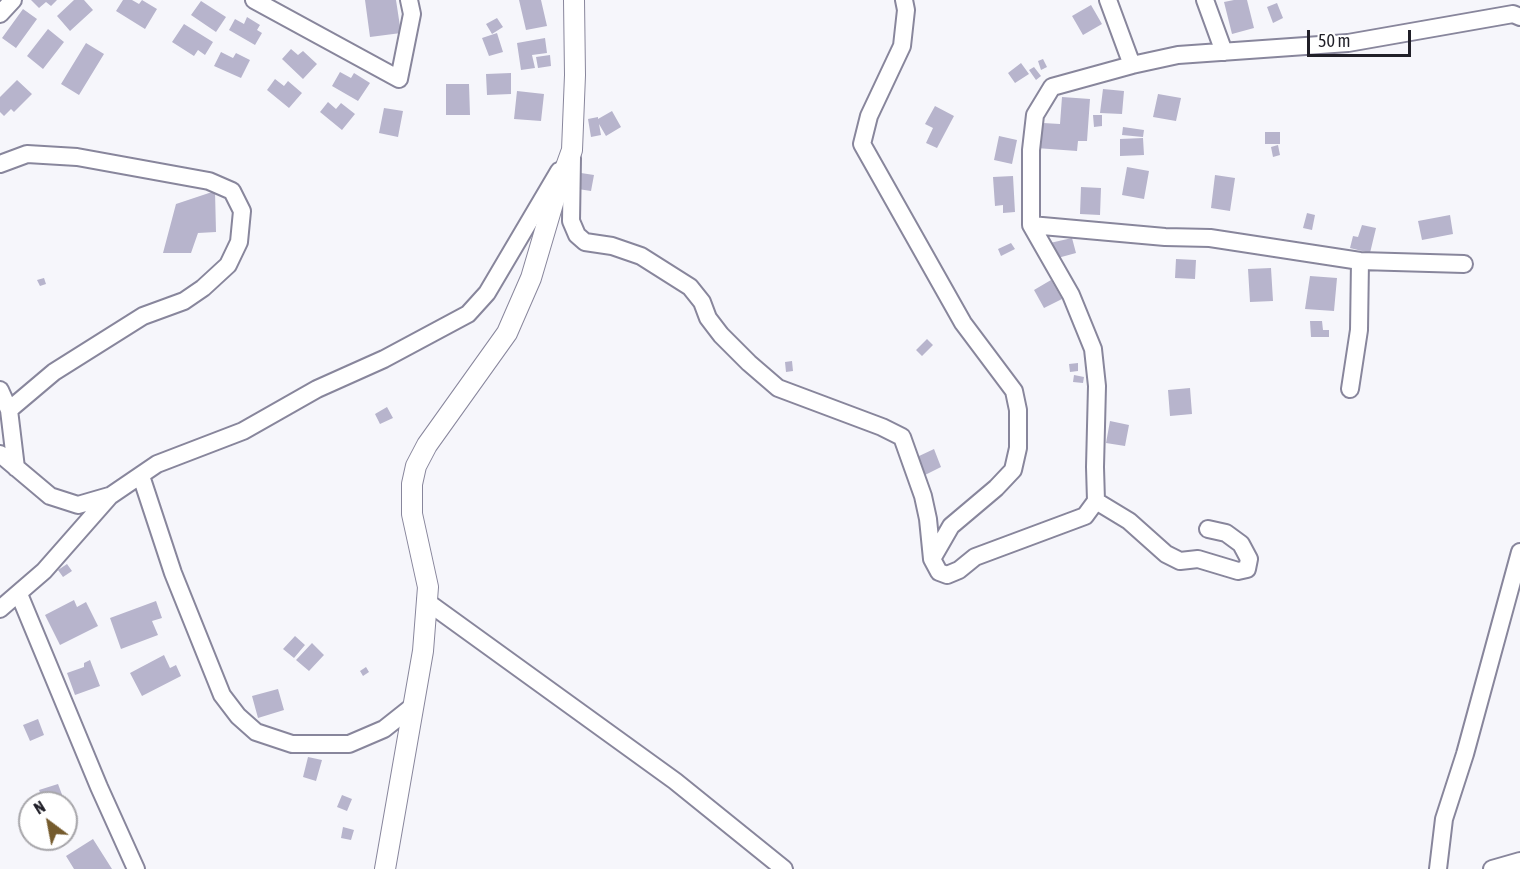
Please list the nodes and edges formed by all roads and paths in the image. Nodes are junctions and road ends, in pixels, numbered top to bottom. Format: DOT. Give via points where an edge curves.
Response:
graph roads {
  1 [pos="13,0"];
  2 [pos="254,0"];
  3 [pos="409,0"];
  4 [pos="574,0"];
  5 [pos="904,0"];
  6 [pos="1108,0"];
  7 [pos="1205,0"];
  8 [pos="0,14"];
  9 [pos="1520,17"];
  10 [pos="1224,52"];
  11 [pos="1132,64"];
  12 [pos="572,150"];
  13 [pos="0,164"];
  14 [pos="1031,225"];
  15 [pos="1360,261"];
  16 [pos="1464,264"];
  17 [pos="1350,389"];
  18 [pos="0,390"];
  19 [pos="9,410"];
  20 [pos="0,454"];
  21 [pos="16,468"];
  22 [pos="141,476"];
  23 [pos="110,496"];
  24 [pos="1096,501"];
  25 [pos="1208,530"];
  26 [pos="1520,552"];
  27 [pos="932,559"];
  28 [pos="19,594"];
  29 [pos="426,601"];
  30 [pos="0,609"];
  31 [pos="413,706"];
  32 [pos="1520,861"];
  33 [pos="136,869"];
  34 [pos="385,869"];
  35 [pos="784,869"];
  36 [pos="1438,869"];
  37 [pos="1492,869"];
  1 -- 8 [label="street"];
  2 -- 3 [label="street" via="399,79 412,14"];
  4 -- 12 [label="street"];
  5 -- 27 [label="street" via="902,46 869,116 862,144 963,323 1014,391 1018,410 1018,448 1013,470 951,526"];
  6 -- 11 [label="street"];
  7 -- 10 [label="street"];
  9 -- 10 [label="street" via="1513,14 1348,43"];
  10 -- 11 [label="street"];
  11 -- 14 [label="street" via="1052,87 1035,115"];
  12 -- 22 [label="street" via="487,292 468,314 317,389 243,431 158,464"];
  12 -- 27 [label="street" via="572,221 577,235 585,242 641,256 690,287 721,335 778,388 902,436 923,496"];
  12 -- 29 [label="street" via="531,278 507,333 416,466 412,514 428,587"];
  13 -- 19 [label="street" via="27,154 77,157 209,181 232,191 242,211 239,242 228,265 203,288 143,316 54,372"];
  14 -- 15 [label="street" via="1210,238"];
  14 -- 24 [label="street" via="1071,295 1093,349 1097,386"];
  15 -- 16 [label="street"];
  15 -- 17 [label="street" via="1359,330"];
  18 -- 19 [label="street"];
  19 -- 21 [label="street"];
  20 -- 21 [label="street"];
  21 -- 23 [label="street" via="50,496 78,505"];
  22 -- 23 [label="street"];
  22 -- 31 [label="street" via="173,573 217,684 238,716 256,732 292,744 349,744 384,729"];
  23 -- 28 [label="street"];
  24 -- 25 [label="street" via="1180,561 1198,559 1238,571 1247,569 1249,560 1241,544 1226,533"];
  24 -- 27 [label="street" via="1086,516 975,557 947,575 939,572"];
  26 -- 36 [label="street" via="1466,754 1444,819"];
  28 -- 30 [label="street"];
  28 -- 33 [label="street"];
  29 -- 31 [label="street" via="423,651"];
  29 -- 35 [label="street" via="675,781"];
  31 -- 34 [label="street"];
  32 -- 37 [label="street"];
}
